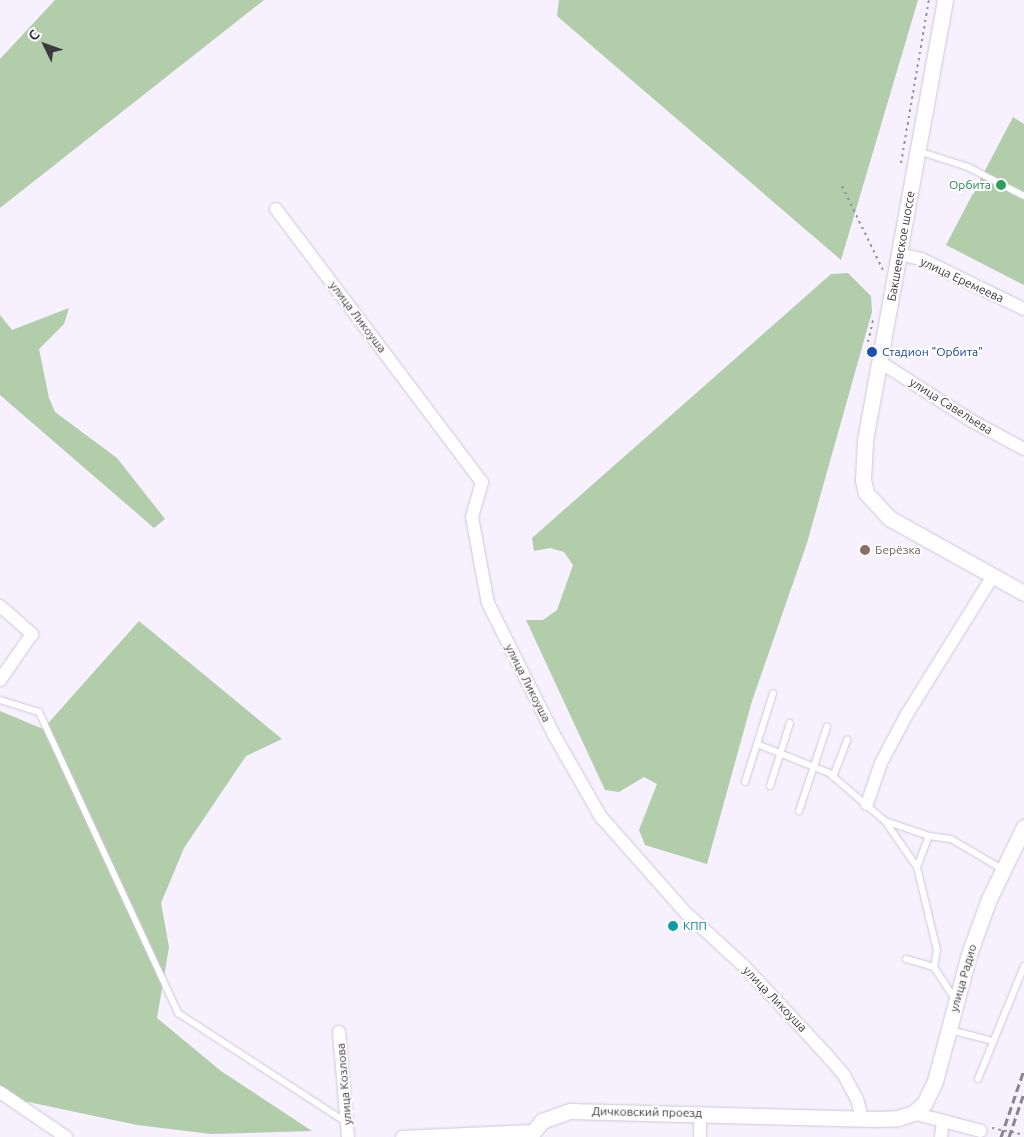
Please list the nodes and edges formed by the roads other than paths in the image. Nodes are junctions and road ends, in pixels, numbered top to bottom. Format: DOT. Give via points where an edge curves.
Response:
graph roads {
  1 [pos="945,0"];
  2 [pos="918,151"];
  3 [pos="1024,196"];
  4 [pos="276,210"];
  5 [pos="899,254"];
  6 [pos="1024,309"];
  7 [pos="880,362"];
  8 [pos="1024,449"];
  9 [pos="993,576"];
  10 [pos="1024,593"];
  11 [pos="0,606"];
  12 [pos="0,680"];
  13 [pos="773,693"];
  14 [pos="0,700"];
  15 [pos="790,723"];
  16 [pos="827,727"];
  17 [pos="847,740"];
  18 [pos="757,744"];
  19 [pos="781,753"];
  20 [pos="814,766"];
  21 [pos="833,776"];
  22 [pos="745,782"];
  23 [pos="770,786"];
  24 [pos="867,804"];
  25 [pos="799,811"];
  26 [pos="885,821"];
  27 [pos="1024,827"];
  28 [pos="929,836"];
  29 [pos="917,867"];
  30 [pos="1002,869"];
  31 [pos="906,959"];
  32 [pos="1024,966"];
  33 [pos="934,967"];
  34 [pos="956,1001"];
  35 [pos="949,1030"];
  36 [pos="339,1032"];
  37 [pos="994,1041"];
  38 [pos="978,1079"];
  39 [pos="0,1092"];
  40 [pos="700,1113"];
  41 [pos="913,1113"];
  42 [pos="862,1118"];
  43 [pos="943,1120"];
  44 [pos="347,1123"];
  45 [pos="981,1131"];
  46 [pos="531,1134"];
  47 [pos="66,1137"];
  48 [pos="348,1137"];
  49 [pos="402,1137"];
  50 [pos="700,1137"];
  51 [pos="941,1137"];
  1 -- 2 [label="street, Бакшеевское шоссе"];
  2 -- 3 [label="lane" via="968,167"];
  2 -- 5 [label="street, Бакшеевское шоссе"];
  4 -- 42 [label="street, улица Ликоуша" via="482,482 472,517 488,602 554,735 601,817 686,913 745,967 826,1053 844,1075 857,1099"];
  5 -- 6 [label="street, улица Еремеева" via="921,259"];
  5 -- 7 [label="street, Бакшеевское шоссе"];
  7 -- 8 [label="street, улица Савельева" via="972,421"];
  7 -- 9 [label="street, Бакшеевское шоссе" via="864,450 866,493 888,518"];
  9 -- 10 [label="street"];
  9 -- 24 [label="street" via="907,714 881,763"];
  11 -- 12 [label="street" via="32,634"];
  13 -- 18 [label="lane"];
  14 -- 44 [label="lane" via="39,712 178,1013"];
  15 -- 19 [label="lane"];
  16 -- 20 [label="lane"];
  17 -- 21 [label="lane"];
  18 -- 19 [label="lane"];
  18 -- 22 [label="lane"];
  19 -- 20 [label="lane"];
  19 -- 23 [label="lane"];
  20 -- 21 [label="lane"];
  20 -- 25 [label="lane"];
  21 -- 24 [label="lane" via="848,792"];
  24 -- 26 [label="lane"];
  26 -- 28 [label="lane"];
  26 -- 29 [label="lane"];
  27 -- 30 [label="street, улица Радио"];
  28 -- 29 [label="lane"];
  28 -- 30 [label="lane" via="951,838"];
  29 -- 33 [label="lane" via="937,950"];
  30 -- 34 [label="street, улица Радио" via="969,954"];
  31 -- 33 [label="lane"];
  32 -- 37 [label="lane"];
  33 -- 34 [label="lane"];
  34 -- 35 [label="street, улица Радио"];
  35 -- 37 [label="lane"];
  35 -- 41 [label="street, улица Радио" via="935,1081 924,1104"];
  36 -- 44 [label="street, улица Козлова"];
  37 -- 38 [label="lane"];
  39 -- 47 [label="street"];
  40 -- 42 [label="street, Дичковский проезд"];
  40 -- 46 [label="street, Дичковский проезд" via="570,1112 549,1118"];
  40 -- 50 [label="street"];
  41 -- 42 [label="street, Дичковский проезд" via="898,1118"];
  41 -- 43 [label="street"];
  43 -- 45 [label="street"];
  43 -- 51 [label="street"];
  44 -- 48 [label="street, улица Козлова"];
  46 -- 49 [label="street, Дичковский проезд"];
}
